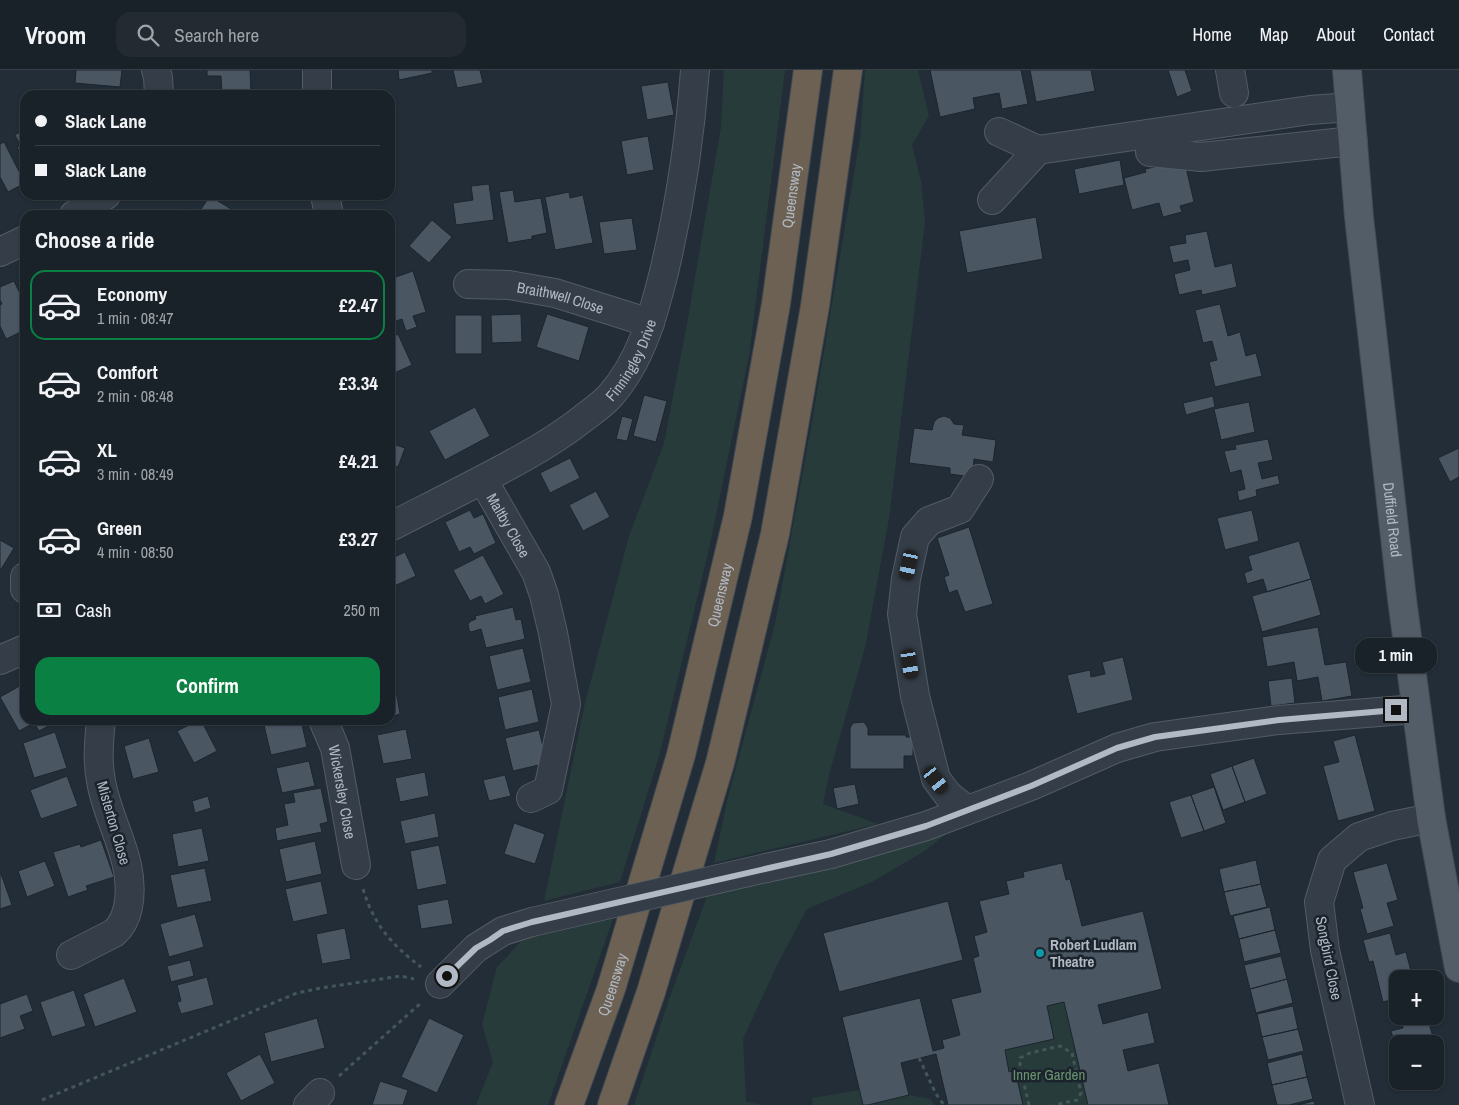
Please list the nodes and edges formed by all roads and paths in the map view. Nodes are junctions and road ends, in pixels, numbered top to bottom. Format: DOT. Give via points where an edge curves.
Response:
graph roads {
  1 [pos="156,70"];
  2 [pos="317,70"];
  3 [pos="695,70"];
  4 [pos="808,70"];
  5 [pos="848,70"];
  6 [pos="1347,70"];
  7 [pos="159,90"];
  8 [pos="317,90"];
  9 [pos="1350,107"];
  10 [pos="998,132"];
  11 [pos="1353,141"];
  12 [pos="1038,150"];
  13 [pos="1150,152"];
  14 [pos="98,200"];
  15 [pos="992,200"];
  16 [pos="82,210"];
  17 [pos="20,242"];
  18 [pos="0,252"];
  19 [pos="468,284"];
  20 [pos="650,323"];
  21 [pos="979,479"];
  22 [pos="483,480"];
  23 [pos="395,524"];
  24 [pos="20,651"];
  25 [pos="0,660"];
  26 [pos="1416,709"];
  27 [pos="102,725"];
  28 [pos="325,725"];
  29 [pos="532,798"];
  30 [pos="967,810"];
  31 [pos="1431,818"];
  32 [pos="356,865"];
  33 [pos="71,955"];
  34 [pos="1459,968"];
  35 [pos="440,984"];
  36 [pos="919,1058"];
  37 [pos="314,1099"];
  38 [pos="42,1100"];
  39 [pos="569,1105"];
  40 [pos="612,1105"];
  41 [pos="944,1105"];
  42 [pos="1029,1105"];
  43 [pos="1054,1105"];
  44 [pos="1360,1105"];
  1 -- 7 [label="street"];
  2 -- 8 [label="street"];
  3 -- 20 [label="street, Finningley Drive" via="685,168"];
  4 -- 39 [label="highway, Queensway" via="776,304 738,516 681,755 611,989"];
  5 -- 40 [label="highway" via="815,306 775,534 720,763 651,992"];
  6 -- 9 [label="main road, Duffield Road"];
  9 -- 11 [label="main road, Duffield Road"];
  9 -- 12 [label="street"];
  10 -- 12 [label="street"];
  11 -- 13 [label="street" via="1201,157"];
  11 -- 26 [label="main road, Duffield Road"];
  12 -- 15 [label="street"];
  14 -- 16 [label="street"];
  17 -- 18 [label="street"];
  19 -- 20 [label="street, Braithwell Close" via="509,285 555,293"];
  20 -- 22 [label="street, Finningley Drive" via="639,352 610,396 545,446"];
  21 -- 30 [label="street" via="960,509 929,521 915,537 902,614 915,696 936,780"];
  22 -- 23 [label="street, Finningley Drive"];
  22 -- 29 [label="street, Maltby Close" via="536,572 553,633 566,704 548,790"];
  24 -- 25 [label="street"];
  26 -- 30 [label="street" via="1279,720 1155,737 1117,748"];
  26 -- 31 [label="main road, Duffield Road"];
  27 -- 33 [label="street, Misterton Close" via="100,780 126,857 129,900 120,928"];
  28 -- 32 [label="street, Wickersley Close" via="335,748"];
  30 -- 35 [label="street, bridge" via="926,826 831,854 503,931 476,948"];
  31 -- 34 [label="main road, Duffield Road"];
  31 -- 44 [label="street, Songbird Close" via="1358,837 1332,860 1319,902 1325,950"];
  32 -- 35 [label="path" via="377,923 395,945"];
  35 -- 37 [label="path"];
  35 -- 38 [label="path" via="401,976 297,993"];
  36 -- 41 [label="path"];
  42 -- 43 [label="path" via="1020,1058 1060,1046 1072,1053 1081,1093 1077,1100"];
}
